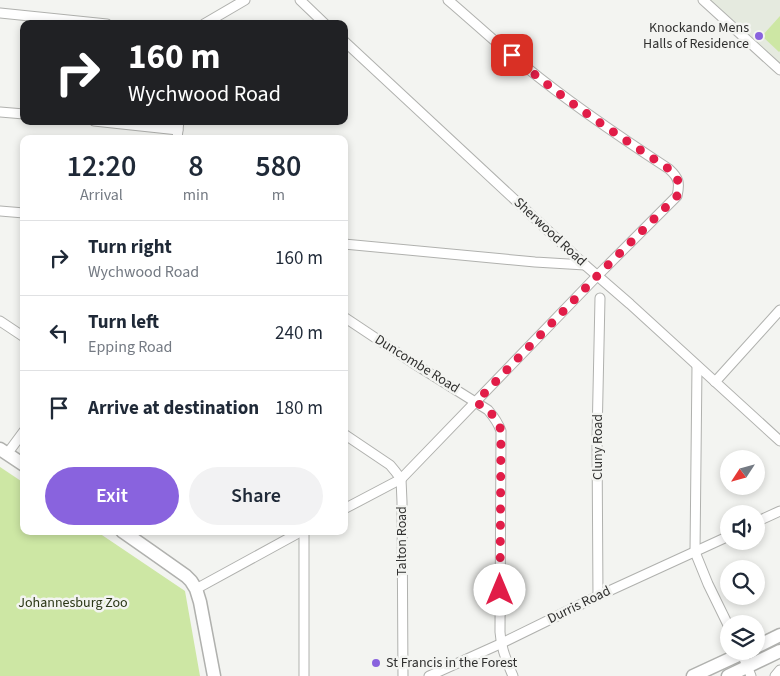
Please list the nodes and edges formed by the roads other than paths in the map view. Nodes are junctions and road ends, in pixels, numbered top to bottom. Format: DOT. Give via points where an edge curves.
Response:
graph roads {
  1 [pos="245,0"];
  2 [pos="300,0"];
  3 [pos="448,0"];
  4 [pos="703,0"];
  5 [pos="0,13"];
  6 [pos="68,20"];
  7 [pos="211,20"];
  8 [pos="322,20"];
  9 [pos="348,45"];
  10 [pos="780,70"];
  11 [pos="0,112"];
  12 [pos="20,114"];
  13 [pos="131,125"];
  14 [pos="178,130"];
  15 [pos="0,211"];
  16 [pos="20,213"];
  17 [pos="348,244"];
  18 [pos="585,265"];
  19 [pos="598,275"];
  20 [pos="600,298"];
  21 [pos="780,310"];
  22 [pos="348,320"];
  23 [pos="0,321"];
  24 [pos="20,334"];
  25 [pos="697,366"];
  26 [pos="715,382"];
  27 [pos="476,402"];
  28 [pos="20,435"];
  29 [pos="348,437"];
  30 [pos="780,441"];
  31 [pos="4,452"];
  32 [pos="20,462"];
  33 [pos="401,479"];
  34 [pos="348,507"];
  35 [pos="780,511"];
  36 [pos="765,518"];
  37 [pos="128,535"];
  38 [pos="295,535"];
  39 [pos="303,535"];
  40 [pos="720,540"];
  41 [pos="695,552"];
  42 [pos="196,588"];
  43 [pos="598,596"];
  44 [pos="723,615"];
  45 [pos="780,635"];
  46 [pos="765,642"];
  47 [pos="500,644"];
  48 [pos="780,651"];
  49 [pos="726,660"];
  50 [pos="780,670"];
  51 [pos="750,671"];
  52 [pos="214,676"];
  53 [pos="304,676"];
  54 [pos="403,676"];
  55 [pos="429,676"];
  56 [pos="513,676"];
  57 [pos="692,676"];
  58 [pos="728,676"];
  59 [pos="775,676"];
  1 -- 7 [label="street"];
  2 -- 8 [label="street"];
  3 -- 19 [label="street" via="566,99 675,174 677,196"];
  4 -- 10 [label="street"];
  5 -- 6 [label="street"];
  9 -- 18 [label="street, Sherwood Road"];
  11 -- 12 [label="street"];
  13 -- 14 [label="street"];
  15 -- 16 [label="street"];
  17 -- 18 [label="street"];
  18 -- 19 [label="street, Sherwood Road"];
  19 -- 25 [label="street, Sherwood Road"];
  19 -- 27 [label="street"];
  20 -- 43 [label="street, Cluny Road"];
  21 -- 26 [label="street"];
  22 -- 27 [label="street, Duncombe Road"];
  23 -- 24 [label="street"];
  25 -- 26 [label="street, Sherwood Road"];
  25 -- 41 [label="street"];
  26 -- 30 [label="street, Sherwood Road"];
  27 -- 33 [label="street"];
  27 -- 47 [label="street, Duncombe Road" via="495,417 501,431"];
  28 -- 31 [label="street"];
  29 -- 33 [label="street" via="390,465"];
  31 -- 32 [label="main road"];
  33 -- 34 [label="street"];
  33 -- 54 [label="street, Talton Road"];
  35 -- 36 [label="street"];
  37 -- 42 [label="main road" via="186,576"];
  38 -- 42 [label="street"];
  39 -- 53 [label="street"];
  40 -- 41 [label="street, Durris Road"];
  41 -- 43 [label="street, Durris Road"];
  41 -- 44 [label="street"];
  42 -- 52 [label="main road"];
  43 -- 47 [label="street, Durris Road"];
  45 -- 46 [label="main road"];
  47 -- 55 [label="street, Durris Road"];
  47 -- 56 [label="street, Duncombe Road"];
  48 -- 51 [label="main road"];
  49 -- 57 [label="main road"];
  50 -- 59 [label="street"];
  51 -- 58 [label="main road"];
}
